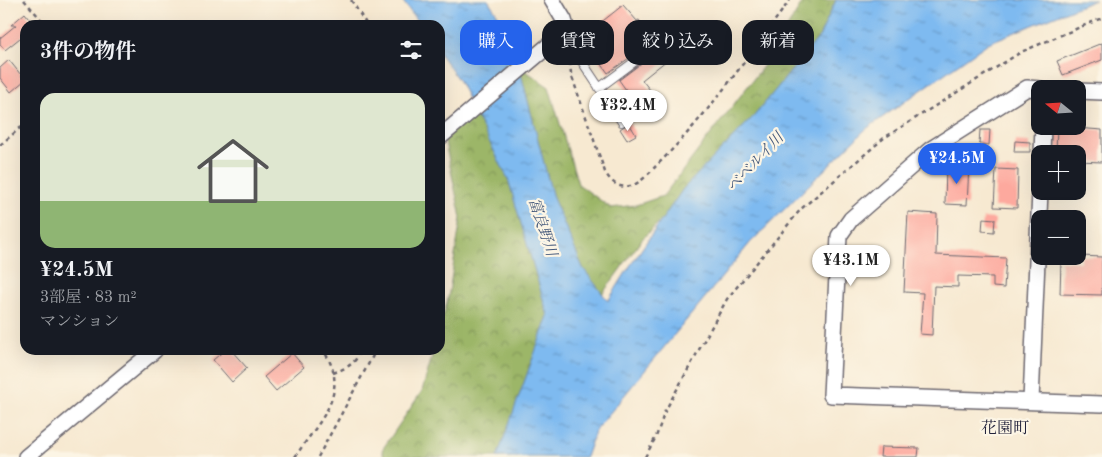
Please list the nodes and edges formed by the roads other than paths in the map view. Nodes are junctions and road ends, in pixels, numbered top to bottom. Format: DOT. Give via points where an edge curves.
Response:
graph roads {
  1 [pos="552,0"];
  2 [pos="564,20"];
  3 [pos="542,57"];
  4 [pos="581,65"];
  5 [pos="630,65"];
  6 [pos="599,88"];
  7 [pos="1031,88"];
  8 [pos="1086,91"];
  9 [pos="1102,92"];
  10 [pos="622,122"];
  11 [pos="445,133"];
  12 [pos="1040,200"];
  13 [pos="150,355"];
  14 [pos="1031,401"];
  15 [pos="1102,404"];
  16 [pos="26,457"];
  1 -- 2 [label="street"];
  3 -- 11 [label="street"];
  4 -- 6 [label="lane"];
  5 -- 6 [label="lane"];
  6 -- 10 [label="lane"];
  7 -- 14 [label="street" via="931,149 851,219 839,236 831,395"];
  8 -- 9 [label="street"];
  12 -- 14 [label="street"];
  13 -- 16 [label="street"];
  14 -- 15 [label="street"];
}
